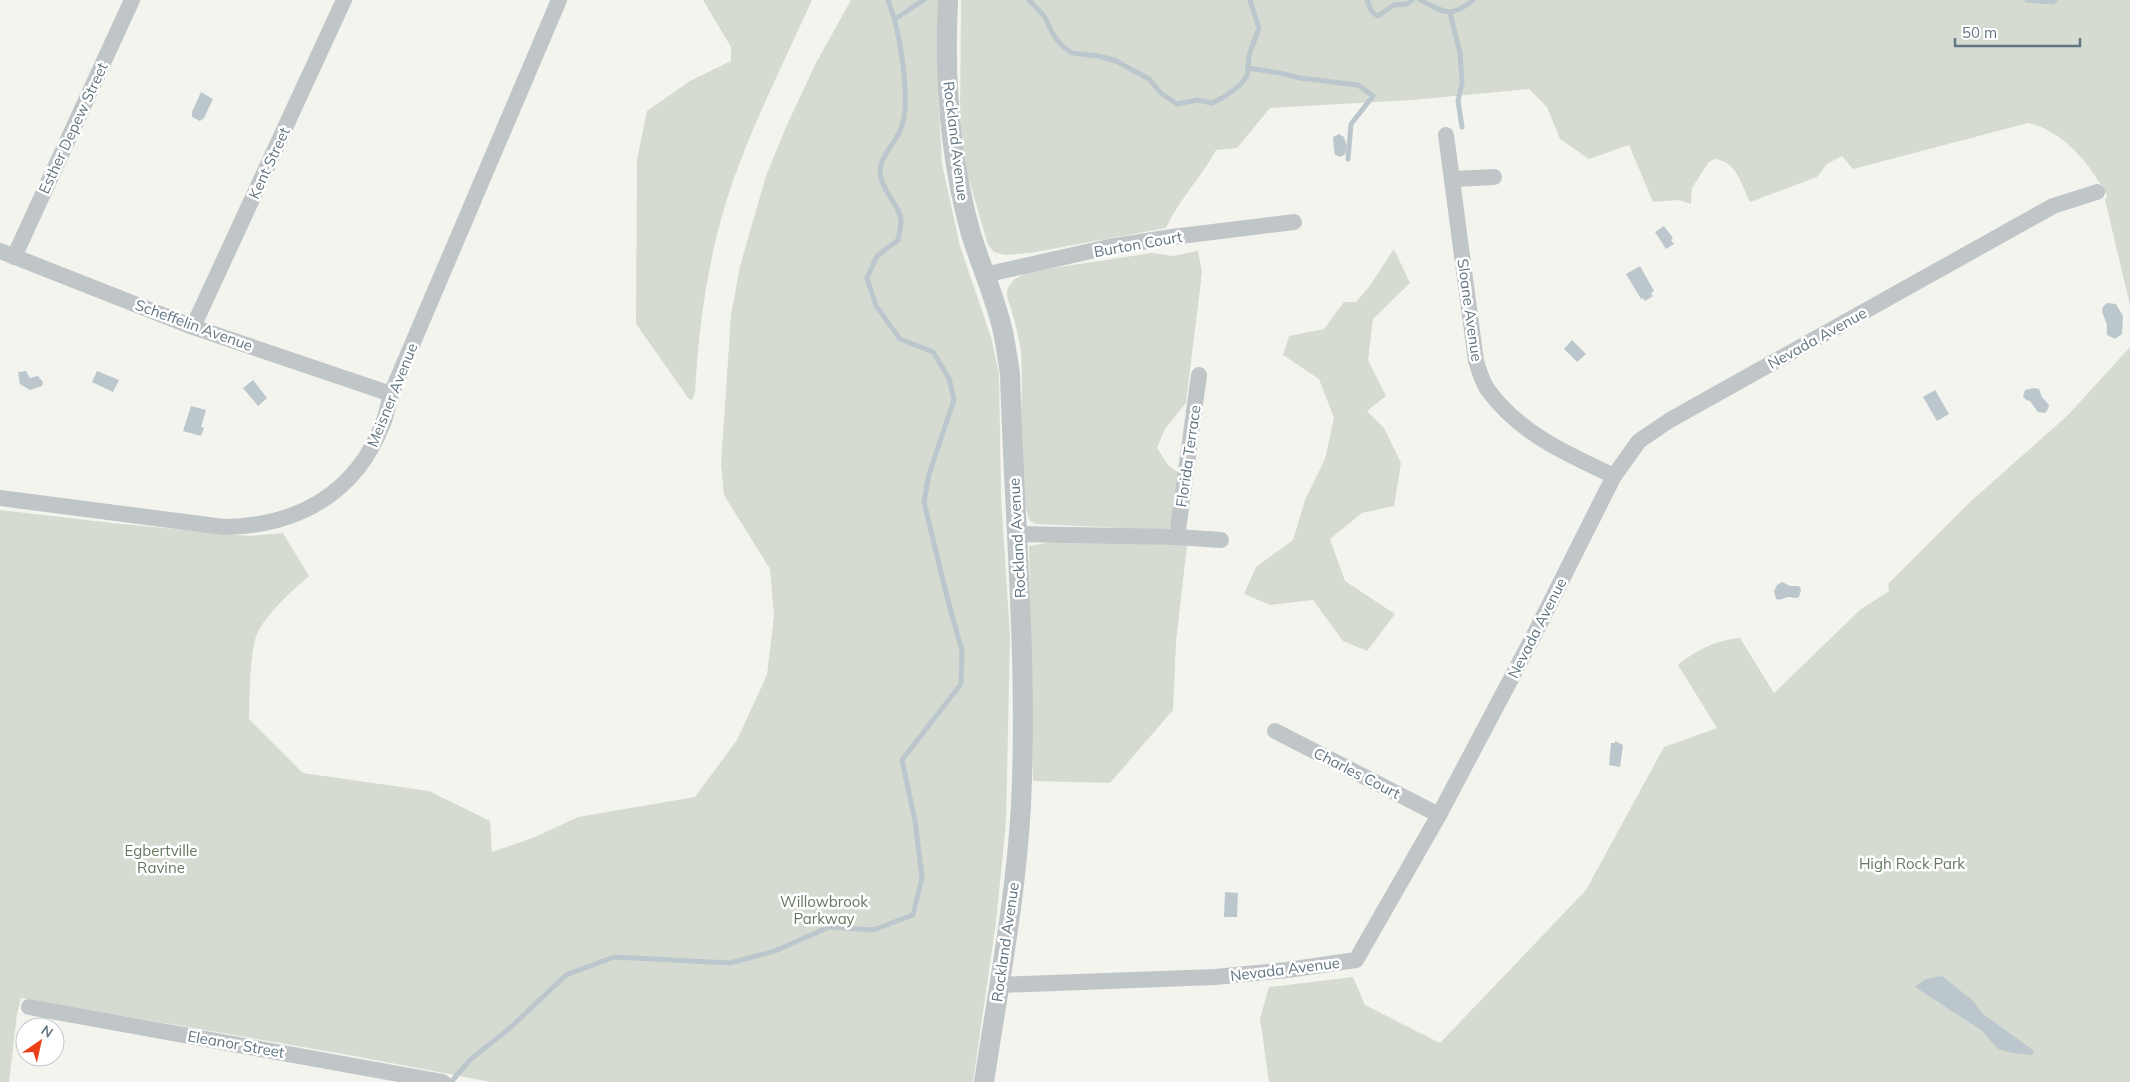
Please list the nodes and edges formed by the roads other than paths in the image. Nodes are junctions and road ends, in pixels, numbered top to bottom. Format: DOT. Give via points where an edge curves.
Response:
graph roads {
  1 [pos="132,0"];
  2 [pos="344,0"];
  3 [pos="559,0"];
  4 [pos="948,0"];
  5 [pos="1446,135"];
  6 [pos="1494,177"];
  7 [pos="1454,179"];
  8 [pos="2097,192"];
  9 [pos="1294,222"];
  10 [pos="7,254"];
  11 [pos="984,275"];
  12 [pos="193,327"];
  13 [pos="1199,375"];
  14 [pos="391,394"];
  15 [pos="1614,476"];
  16 [pos="0,498"];
  17 [pos="1017,534"];
  18 [pos="1177,537"];
  19 [pos="1221,540"];
  20 [pos="1275,731"];
  21 [pos="1439,815"];
  22 [pos="999,984"];
  23 [pos="29,1007"];
  24 [pos="443,1082"];
  25 [pos="984,1082"];
  1 -- 10 [label="street, Esther Depew Street"];
  2 -- 12 [label="street, Kent Street"];
  3 -- 14 [label="street, Meisner Avenue"];
  4 -- 11 [label="street, Rockland Avenue" via="948,77 953,138 960,188"];
  5 -- 7 [label="street, Sloane Avenue"];
  6 -- 7 [label="street"];
  7 -- 15 [label="street, Sloane Avenue" via="1476,362 1486,389 1533,435"];
  8 -- 15 [label="street, Nevada Avenue" via="2053,206 1670,420 1639,441"];
  9 -- 11 [label="street, Burton Court" via="1109,247"];
  10 -- 12 [label="street, Scheffelin Avenue"];
  11 -- 17 [label="street, Rockland Avenue" via="1003,331 1010,374"];
  12 -- 14 [label="street, Scheffelin Avenue"];
  13 -- 18 [label="street, Florida Terrace"];
  14 -- 16 [label="street, Meisner Avenue" via="373,444 353,473 321,501 272,522 224,527"];
  15 -- 21 [label="street, Nevada Avenue"];
  17 -- 18 [label="street"];
  17 -- 22 [label="street, Rockland Avenue" via="1022,636 1022,787 1012,898"];
  18 -- 19 [label="street"];
  20 -- 21 [label="street, Charles Court"];
  21 -- 22 [label="street, Nevada Avenue" via="1356,960 1215,977"];
  22 -- 25 [label="street, Rockland Avenue"];
  23 -- 24 [label="street, Eleanor Street"];
}
